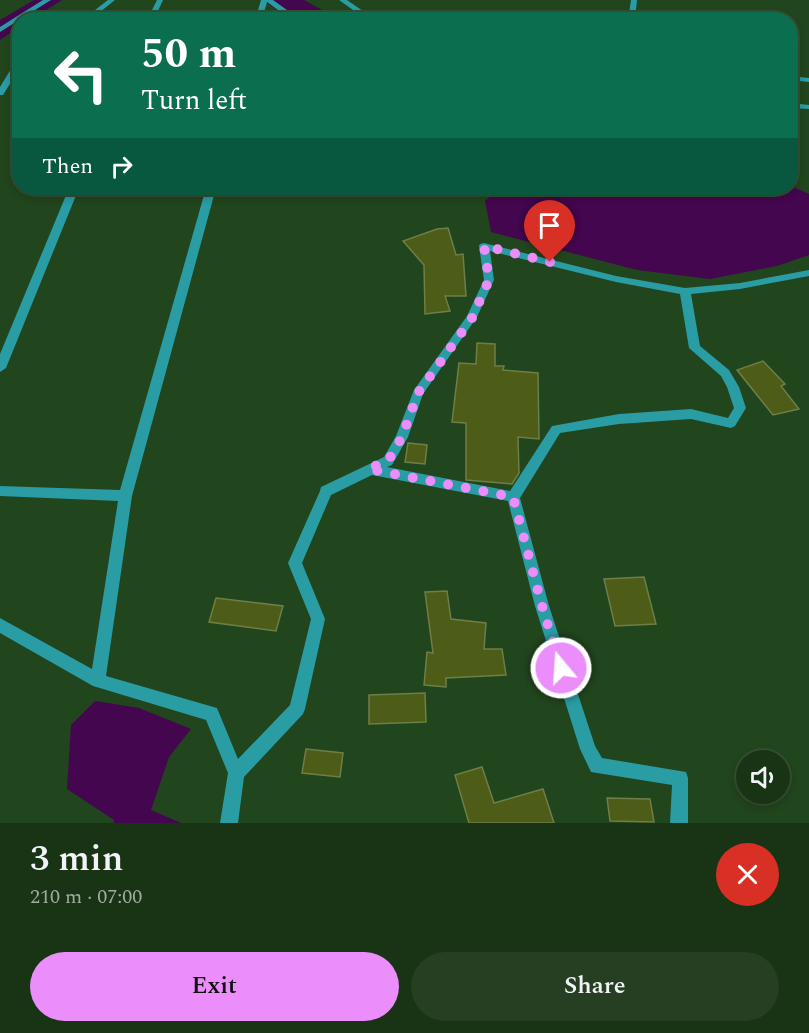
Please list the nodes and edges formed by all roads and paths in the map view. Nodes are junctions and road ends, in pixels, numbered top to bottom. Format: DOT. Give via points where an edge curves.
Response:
graph roads {
  1 [pos="48,0"];
  2 [pos="112,0"];
  3 [pos="268,0"];
  4 [pos="342,0"];
  5 [pos="29,12"];
  6 [pos="96,12"];
  7 [pos="286,12"];
  8 [pos="361,12"];
  9 [pos="12,76"];
  10 [pos="0,93"];
  11 [pos="71,195"];
  12 [pos="209,195"];
  13 [pos="809,273"];
  14 [pos="686,291"];
  15 [pos="0,368"];
  16 [pos="368,469"];
  17 [pos="0,491"];
  18 [pos="125,495"];
  19 [pos="513,497"];
  20 [pos="0,624"];
  21 [pos="98,681"];
  22 [pos="236,772"];
  23 [pos="229,823"];
  24 [pos="679,823"];
  1 -- 5 [label="street"];
  2 -- 6 [label="street"];
  3 -- 7 [label="street"];
  4 -- 8 [label="street"];
  9 -- 10 [label="street"];
  11 -- 15 [label="street"];
  12 -- 18 [label="street"];
  13 -- 14 [label="street"];
  14 -- 16 [label="street" via="616,279 484,246 489,280 472,318 418,393 402,437 388,461"];
  14 -- 19 [label="street" via="695,348 725,370 734,387 740,408 731,423 691,414 556,429"];
  16 -- 19 [label="street"];
  16 -- 22 [label="street" via="326,491 295,563 318,619 297,709"];
  17 -- 18 [label="street"];
  18 -- 21 [label="street"];
  19 -- 24 [label="street" via="542,606 588,749 597,766 680,778"];
  20 -- 21 [label="street"];
  21 -- 22 [label="street" via="211,714"];
  22 -- 23 [label="street"];
}
